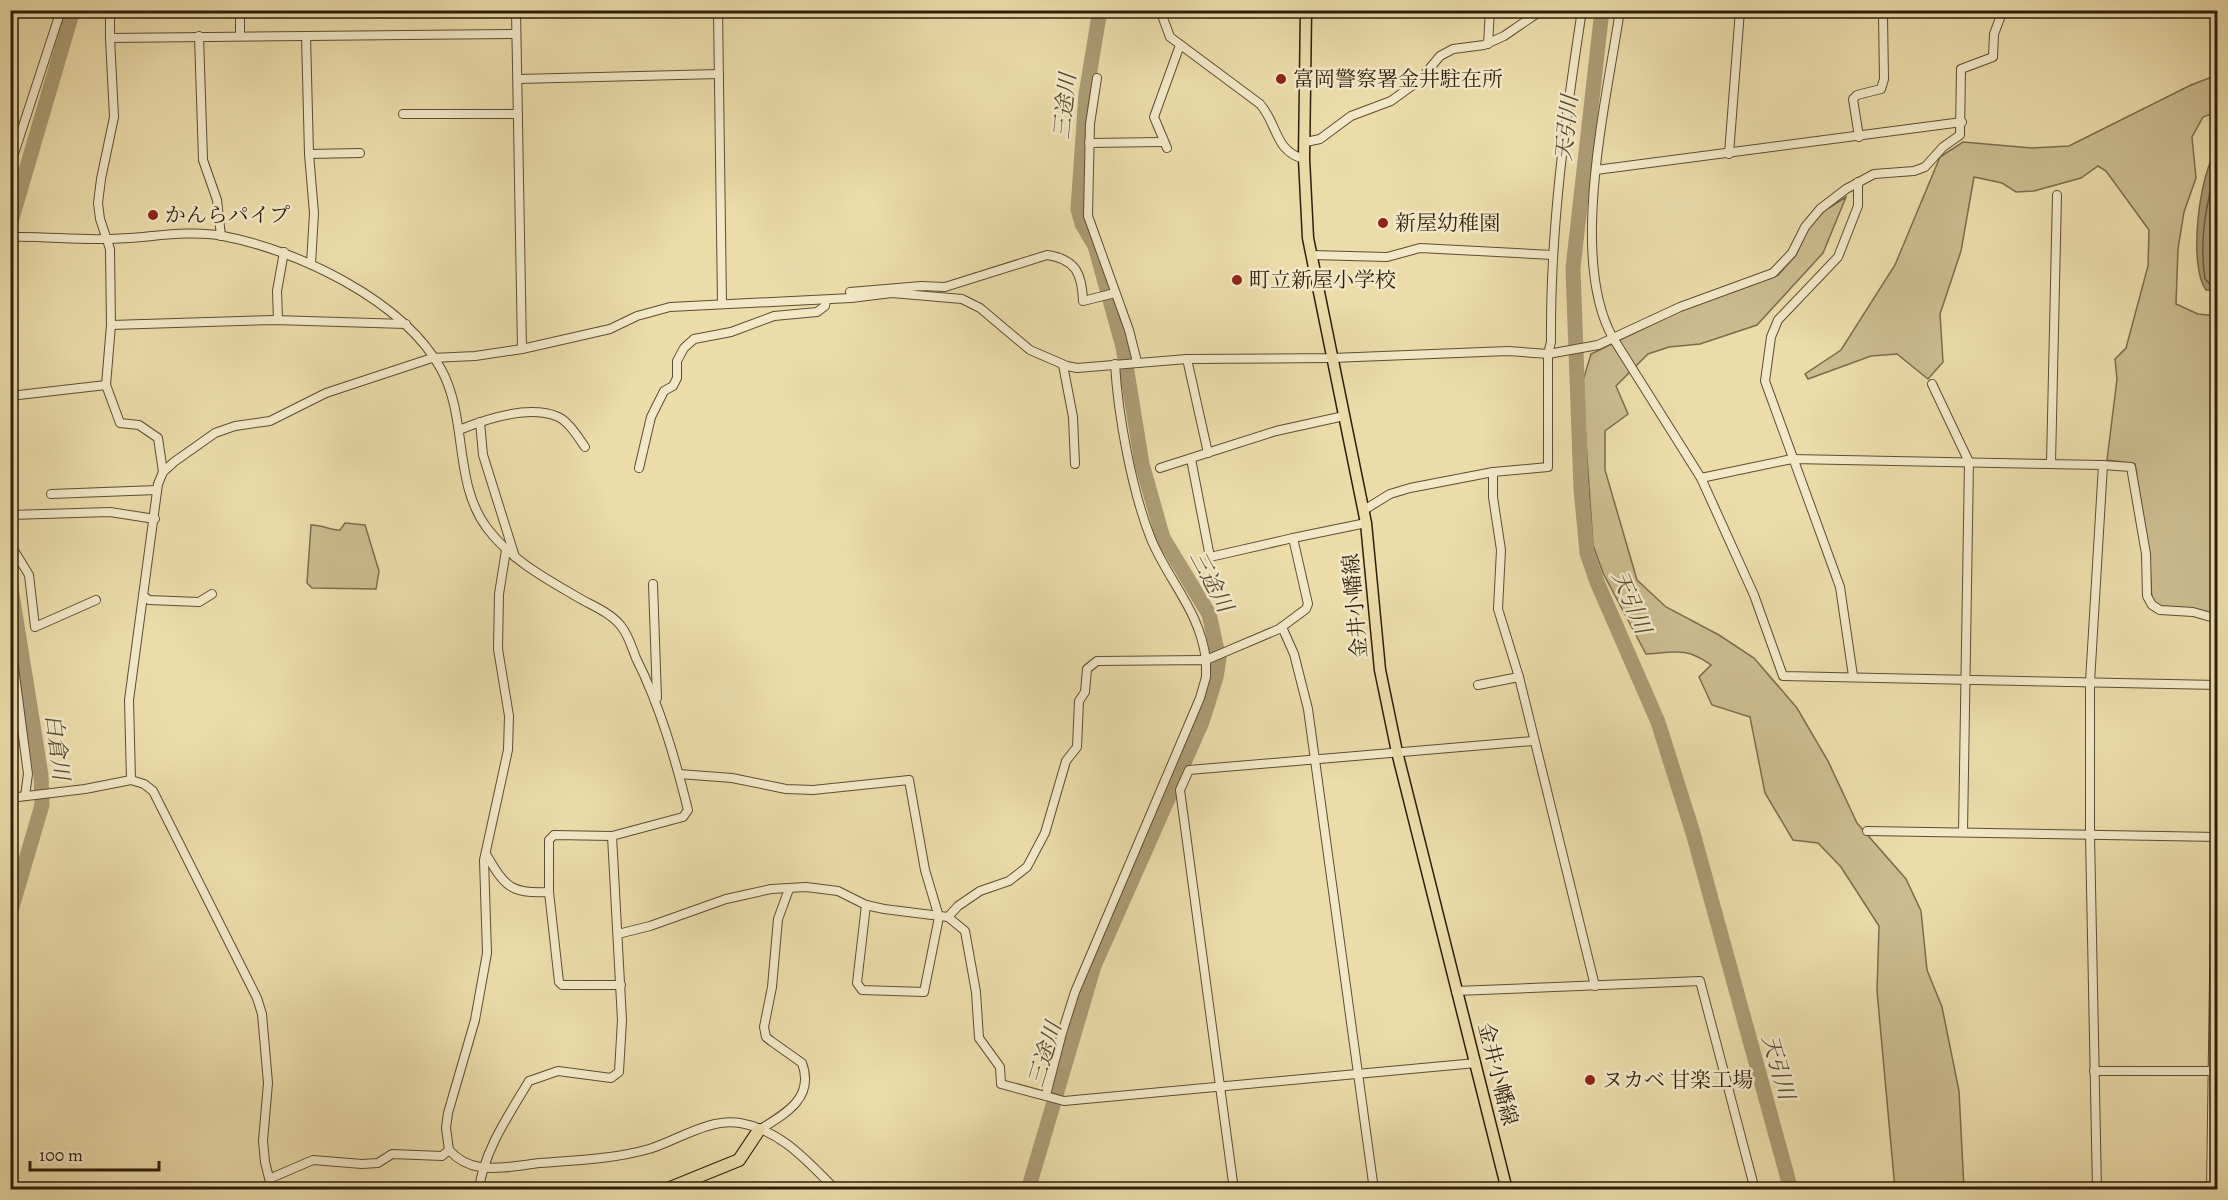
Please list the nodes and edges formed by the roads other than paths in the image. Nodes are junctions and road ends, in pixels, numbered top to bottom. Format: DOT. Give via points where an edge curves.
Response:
graph roads {
  1 [pos="61,10"];
  2 [pos="110,10"];
  3 [pos="240,10"];
  4 [pos="516,10"];
  5 [pos="718,10"];
  6 [pos="1160,10"];
  7 [pos="1306,10"];
  8 [pos="1490,10"];
  9 [pos="1542,10"];
  10 [pos="1582,10"];
  11 [pos="1620,10"];
  12 [pos="1740,10"];
  13 [pos="1885,10"];
  14 [pos="2003,10"];
  15 [pos="516,34"];
  16 [pos="240,35"];
  17 [pos="199,36"];
  18 [pos="306,36"];
  19 [pos="110,38"];
  20 [pos="1488,44"];
  21 [pos="1180,45"];
  22 [pos="719,74"];
  23 [pos="1097,78"];
  24 [pos="518,80"];
  25 [pos="403,114"];
  26 [pos="518,114"];
  27 [pos="1962,122"];
  28 [pos="1859,137"];
  29 [pos="1306,142"];
  30 [pos="1089,143"];
  31 [pos="360,153"];
  32 [pos="309,154"];
  33 [pos="1729,154"];
  34 [pos="1304,159"];
  35 [pos="10,166"];
  36 [pos="1596,170"];
  37 [pos="1858,183"];
  38 [pos="2057,195"];
  39 [pos="220,236"];
  40 [pos="13,237"];
  41 [pos="107,239"];
  42 [pos="284,252"];
  43 [pos="1312,255"];
  44 [pos="1553,255"];
  45 [pos="310,264"];
  46 [pos="850,292"];
  47 [pos="1115,293"];
  48 [pos="826,300"];
  49 [pos="722,303"];
  50 [pos="278,320"];
  51 [pos="406,324"];
  52 [pos="111,325"];
  53 [pos="1612,338"];
  54 [pos="522,349"];
  55 [pos="1548,354"];
  56 [pos="432,358"];
  57 [pos="1332,358"];
  58 [pos="1187,359"];
  59 [pos="1137,362"];
  60 [pos="1063,364"];
  61 [pos="1115,364"];
  62 [pos="1932,384"];
  63 [pos="106,385"];
  64 [pos="10,396"];
  65 [pos="1344,416"];
  66 [pos="480,422"];
  67 [pos="459,430"];
  68 [pos="585,447"];
  69 [pos="1208,453"];
  70 [pos="1191,459"];
  71 [pos="1792,459"];
  72 [pos="1968,462"];
  73 [pos="1075,464"];
  74 [pos="2051,464"];
  75 [pos="2103,465"];
  76 [pos="639,468"];
  77 [pos="1160,468"];
  78 [pos="164,471"];
  79 [pos="1493,472"];
  80 [pos="1701,478"];
  81 [pos="157,490"];
  82 [pos="51,494"];
  83 [pos="1364,510"];
  84 [pos="10,515"];
  85 [pos="155,519"];
  86 [pos="1366,523"];
  87 [pos="1293,538"];
  88 [pos="10,544"];
  89 [pos="506,550"];
  90 [pos="516,560"];
  91 [pos="653,584"];
  92 [pos="212,594"];
  93 [pos="143,596"];
  94 [pos="96,600"];
  95 [pos="2217,619"];
  96 [pos="1282,627"];
  97 [pos="10,637"];
  98 [pos="1206,660"];
  99 [pos="1853,676"];
  100 [pos="1519,677"];
  101 [pos="1964,679"];
  102 [pos="2090,682"];
  103 [pos="1478,685"];
  104 [pos="2217,685"];
  105 [pos="657,702"];
  106 [pos="1533,741"];
  107 [pos="1397,752"];
  108 [pos="1316,759"];
  109 [pos="679,774"];
  110 [pos="131,780"];
  111 [pos="28,795"];
  112 [pos="10,798"];
  113 [pos="1867,831"];
  114 [pos="1963,832"];
  115 [pos="2090,835"];
  116 [pos="612,836"];
  117 [pos="2217,837"];
  118 [pos="486,854"];
  119 [pos="789,889"];
  120 [pos="549,892"];
  121 [pos="866,904"];
  122 [pos="943,917"];
  123 [pos="618,934"];
  124 [pos="621,985"];
  125 [pos="1595,986"];
  126 [pos="1456,991"];
  127 [pos="1476,1063"];
  128 [pos="2094,1071"];
  129 [pos="2216,1071"];
  130 [pos="1358,1073"];
  131 [pos="1219,1086"];
  132 [pos="1047,1095"];
  133 [pos="759,1130"];
  134 [pos="449,1150"];
  135 [pos="483,1168"];
  136 [pos="271,1178"];
  137 [pos="835,1189"];
  138 [pos="272,1190"];
  139 [pos="479,1190"];
  140 [pos="665,1190"];
  141 [pos="680,1190"];
  142 [pos="1234,1190"];
  143 [pos="1374,1190"];
  144 [pos="1507,1190"];
  145 [pos="1755,1190"];
  146 [pos="2097,1190"];
  147 [pos="2211,1190"];
  1 -- 35 [label="street"];
  2 -- 19 [label="street"];
  3 -- 16 [label="street"];
  4 -- 15 [label="street"];
  5 -- 22 [label="street"];
  6 -- 21 [label="street" via="1170,37"];
  7 -- 29 [label="main road, 金井小幡線"];
  8 -- 20 [label="street"];
  9 -- 20 [label="street"];
  10 -- 44 [label="street" via="1563,131"];
  11 -- 36 [label="street"];
  12 -- 33 [label="street"];
  13 -- 28 [label="street" via="1881,89 1853,99"];
  14 -- 27 [label="street" via="1994,34 1994,57 1961,69"];
  15 -- 18 [label="street"];
  15 -- 24 [label="street"];
  16 -- 17 [label="street"];
  16 -- 18 [label="street"];
  17 -- 19 [label="street"];
  17 -- 39 [label="street" via="203,160 217,200"];
  18 -- 32 [label="street"];
  19 -- 41 [label="street" via="114,117 100,179 99,203"];
  20 -- 29 [label="street" via="1453,49 1440,56 1420,80 1391,100 1352,116 1320,139"];
  21 -- 30 [label="street" via="1154,117 1165,145"];
  21 -- 34 [label="street" via="1260,104 1290,156"];
  22 -- 24 [label="street"];
  22 -- 49 [label="street"];
  23 -- 30 [label="street"];
  24 -- 26 [label="street"];
  25 -- 26 [label="street"];
  26 -- 54 [label="street"];
  27 -- 28 [label="street"];
  27 -- 37 [label="street" via="1960,135 1925,167 1874,174"];
  28 -- 33 [label="street"];
  29 -- 34 [label="main road, 金井小幡線"];
  30 -- 47 [label="street" via="1088,216"];
  31 -- 32 [label="street"];
  32 -- 45 [label="street" via="314,213"];
  33 -- 36 [label="street"];
  34 -- 43 [label="main road, 金井小幡線"];
  36 -- 53 [label="street" via="1591,224 1593,274 1602,319"];
  37 -- 53 [label="street" via="1820,209 1804,227 1792,253 1773,273 1680,307"];
  37 -- 71 [label="street" via="1855,216 1838,257 1778,320 1771,337 1765,381"];
  38 -- 74 [label="street"];
  39 -- 41 [label="street"];
  39 -- 42 [label="street"];
  40 -- 41 [label="street"];
  41 -- 52 [label="street"];
  42 -- 45 [label="street"];
  42 -- 50 [label="street" via="277,291"];
  43 -- 44 [label="street" via="1387,257 1420,248"];
  43 -- 57 [label="main road, 金井小幡線"];
  44 -- 55 [label="street"];
  45 -- 51 [label="street" via="387,308"];
  46 -- 47 [label="street" via="945,287 1047,255 1060,257 1077,271 1083,286 1083,302"];
  47 -- 59 [label="street" via="1130,330"];
  48 -- 49 [label="street"];
  48 -- 60 [label="street" via="892,293 962,299 980,308 1030,350"];
  48 -- 76 [label="street" via="817,312 774,316 731,332 694,339 684,348 677,361 677,378 664,391 651,417"];
  49 -- 54 [label="street" via="670,307 610,329"];
  50 -- 51 [label="street"];
  50 -- 52 [label="street"];
  51 -- 56 [label="street"];
  52 -- 63 [label="street"];
  53 -- 55 [label="street" via="1598,345"];
  53 -- 80 [label="street"];
  54 -- 56 [label="street"];
  55 -- 57 [label="street"];
  55 -- 79 [label="street" via="1548,466"];
  56 -- 67 [label="street" via="441,369"];
  56 -- 78 [label="street" via="326,393 270,421 215,433"];
  57 -- 58 [label="street"];
  57 -- 65 [label="main road, 金井小幡線"];
  58 -- 59 [label="street"];
  58 -- 69 [label="street"];
  59 -- 61 [label="street"];
  60 -- 61 [label="street" via="1077,368"];
  60 -- 73 [label="street" via="1073,417"];
  61 -- 98 [label="street" via="1142,512 1158,555 1199,627"];
  62 -- 72 [label="street"];
  63 -- 64 [label="street"];
  63 -- 78 [label="street" via="120,423 139,425 158,438"];
  65 -- 69 [label="street" via="1276,431"];
  65 -- 83 [label="main road, 金井小幡線"];
  66 -- 67 [label="street"];
  66 -- 68 [label="street" via="493,416 557,416"];
  66 -- 90 [label="street" via="483,455"];
  67 -- 89 [label="street" via="463,463 478,511"];
  69 -- 70 [label="street"];
  70 -- 77 [label="street"];
  70 -- 87 [label="street" via="1210,557"];
  71 -- 72 [label="street"];
  71 -- 80 [label="street"];
  71 -- 99 [label="street" via="1840,587"];
  72 -- 74 [label="street"];
  72 -- 101 [label="street"];
  74 -- 75 [label="street"];
  75 -- 95 [label="street" via="2131,467 2146,554 2147,596 2152,605 2160,610 2193,612"];
  75 -- 102 [label="street"];
  78 -- 81 [label="street"];
  79 -- 83 [label="street" via="1410,488 1390,494"];
  79 -- 100 [label="street" via="1502,550 1498,609"];
  80 -- 99 [label="street" via="1754,595 1783,676"];
  81 -- 82 [label="street"];
  81 -- 85 [label="street"];
  83 -- 86 [label="main road, 金井小幡線"];
  84 -- 85 [label="street" via="110,512"];
  85 -- 93 [label="street"];
  86 -- 87 [label="street"];
  86 -- 107 [label="main road, 金井小幡線" via="1380,670"];
  87 -- 96 [label="street" via="1308,604"];
  88 -- 94 [label="street" via="29,575 35,627"];
  89 -- 90 [label="street"];
  89 -- 118 [label="street" via="499,594 498,649 509,716 508,750"];
  90 -- 105 [label="street" via="622,626"];
  91 -- 105 [label="street"];
  92 -- 93 [label="street" via="199,602 149,600"];
  93 -- 110 [label="street" via="129,700"];
  96 -- 98 [label="street"];
  96 -- 108 [label="street" via="1294,654"];
  97 -- 111 [label="street"];
  98 -- 122 [label="street" via="1097,661 1087,669 1079,701 1077,747 1066,761 1045,833 1027,867 1009,881 980,891"];
  98 -- 132 [label="street" via="1200,698 1076,992"];
  99 -- 101 [label="street"];
  100 -- 103 [label="street"];
  100 -- 106 [label="street"];
  101 -- 102 [label="street"];
  101 -- 114 [label="street"];
  102 -- 104 [label="street"];
  102 -- 115 [label="street"];
  105 -- 109 [label="street"];
  106 -- 107 [label="street"];
  106 -- 125 [label="street"];
  107 -- 108 [label="street"];
  107 -- 126 [label="main road, 金井小幡線"];
  108 -- 130 [label="street"];
  108 -- 131 [label="street" via="1189,770 1179,790"];
  109 -- 116 [label="street" via="688,810 683,817"];
  109 -- 122 [label="street" via="813,790 909,780 925,870"];
  110 -- 111 [label="street"];
  110 -- 136 [label="street" via="153,791 257,998 268,1083 264,1152"];
  111 -- 112 [label="street"];
  113 -- 114 [label="street"];
  114 -- 115 [label="street"];
  115 -- 117 [label="street"];
  115 -- 128 [label="street"];
  116 -- 120 [label="street" via="554,835 549,840"];
  116 -- 123 [label="street"];
  117 -- 129 [label="street"];
  118 -- 120 [label="street" via="500,879 522,893"];
  118 -- 134 [label="street" via="483,886 487,952 475,1020 448,1113"];
  119 -- 121 [label="street" via="838,891"];
  119 -- 123 [label="street" via="726,899"];
  119 -- 133 [label="street" via="778,919 764,1027 766,1037 802,1063 807,1085 789,1111"];
  120 -- 124 [label="street" via="559,982"];
  121 -- 122 [label="street"];
  121 -- 122 [label="street" via="857,983 862,990 924,992"];
  122 -- 132 [label="street" via="965,931 979,1038 1000,1067 1001,1084"];
  123 -- 124 [label="street"];
  124 -- 135 [label="street" via="619,1072 611,1078 558,1071 530,1081"];
  125 -- 126 [label="street"];
  125 -- 145 [label="street" via="1700,981"];
  126 -- 127 [label="main road, 金井小幡線"];
  127 -- 130 [label="street"];
  127 -- 144 [label="main road, 金井小幡線"];
  128 -- 129 [label="street"];
  128 -- 146 [label="street"];
  129 -- 147 [label="street"];
  130 -- 131 [label="street"];
  130 -- 143 [label="street"];
  131 -- 132 [label="street" via="1064,1101"];
  131 -- 142 [label="street"];
  133 -- 135 [label="street" via="724,1122 626,1155"];
  133 -- 137 [label="street" via="787,1143"];
  133 -- 140 [label="highway" via="739,1160"];
  133 -- 141 [label="highway" via="755,1151 740,1167"];
  134 -- 135 [label="street" via="467,1164"];
  134 -- 136 [label="street" via="442,1156 392,1154 378,1163 313,1160"];
  135 -- 139 [label="street"];
  136 -- 138 [label="street"];
}
